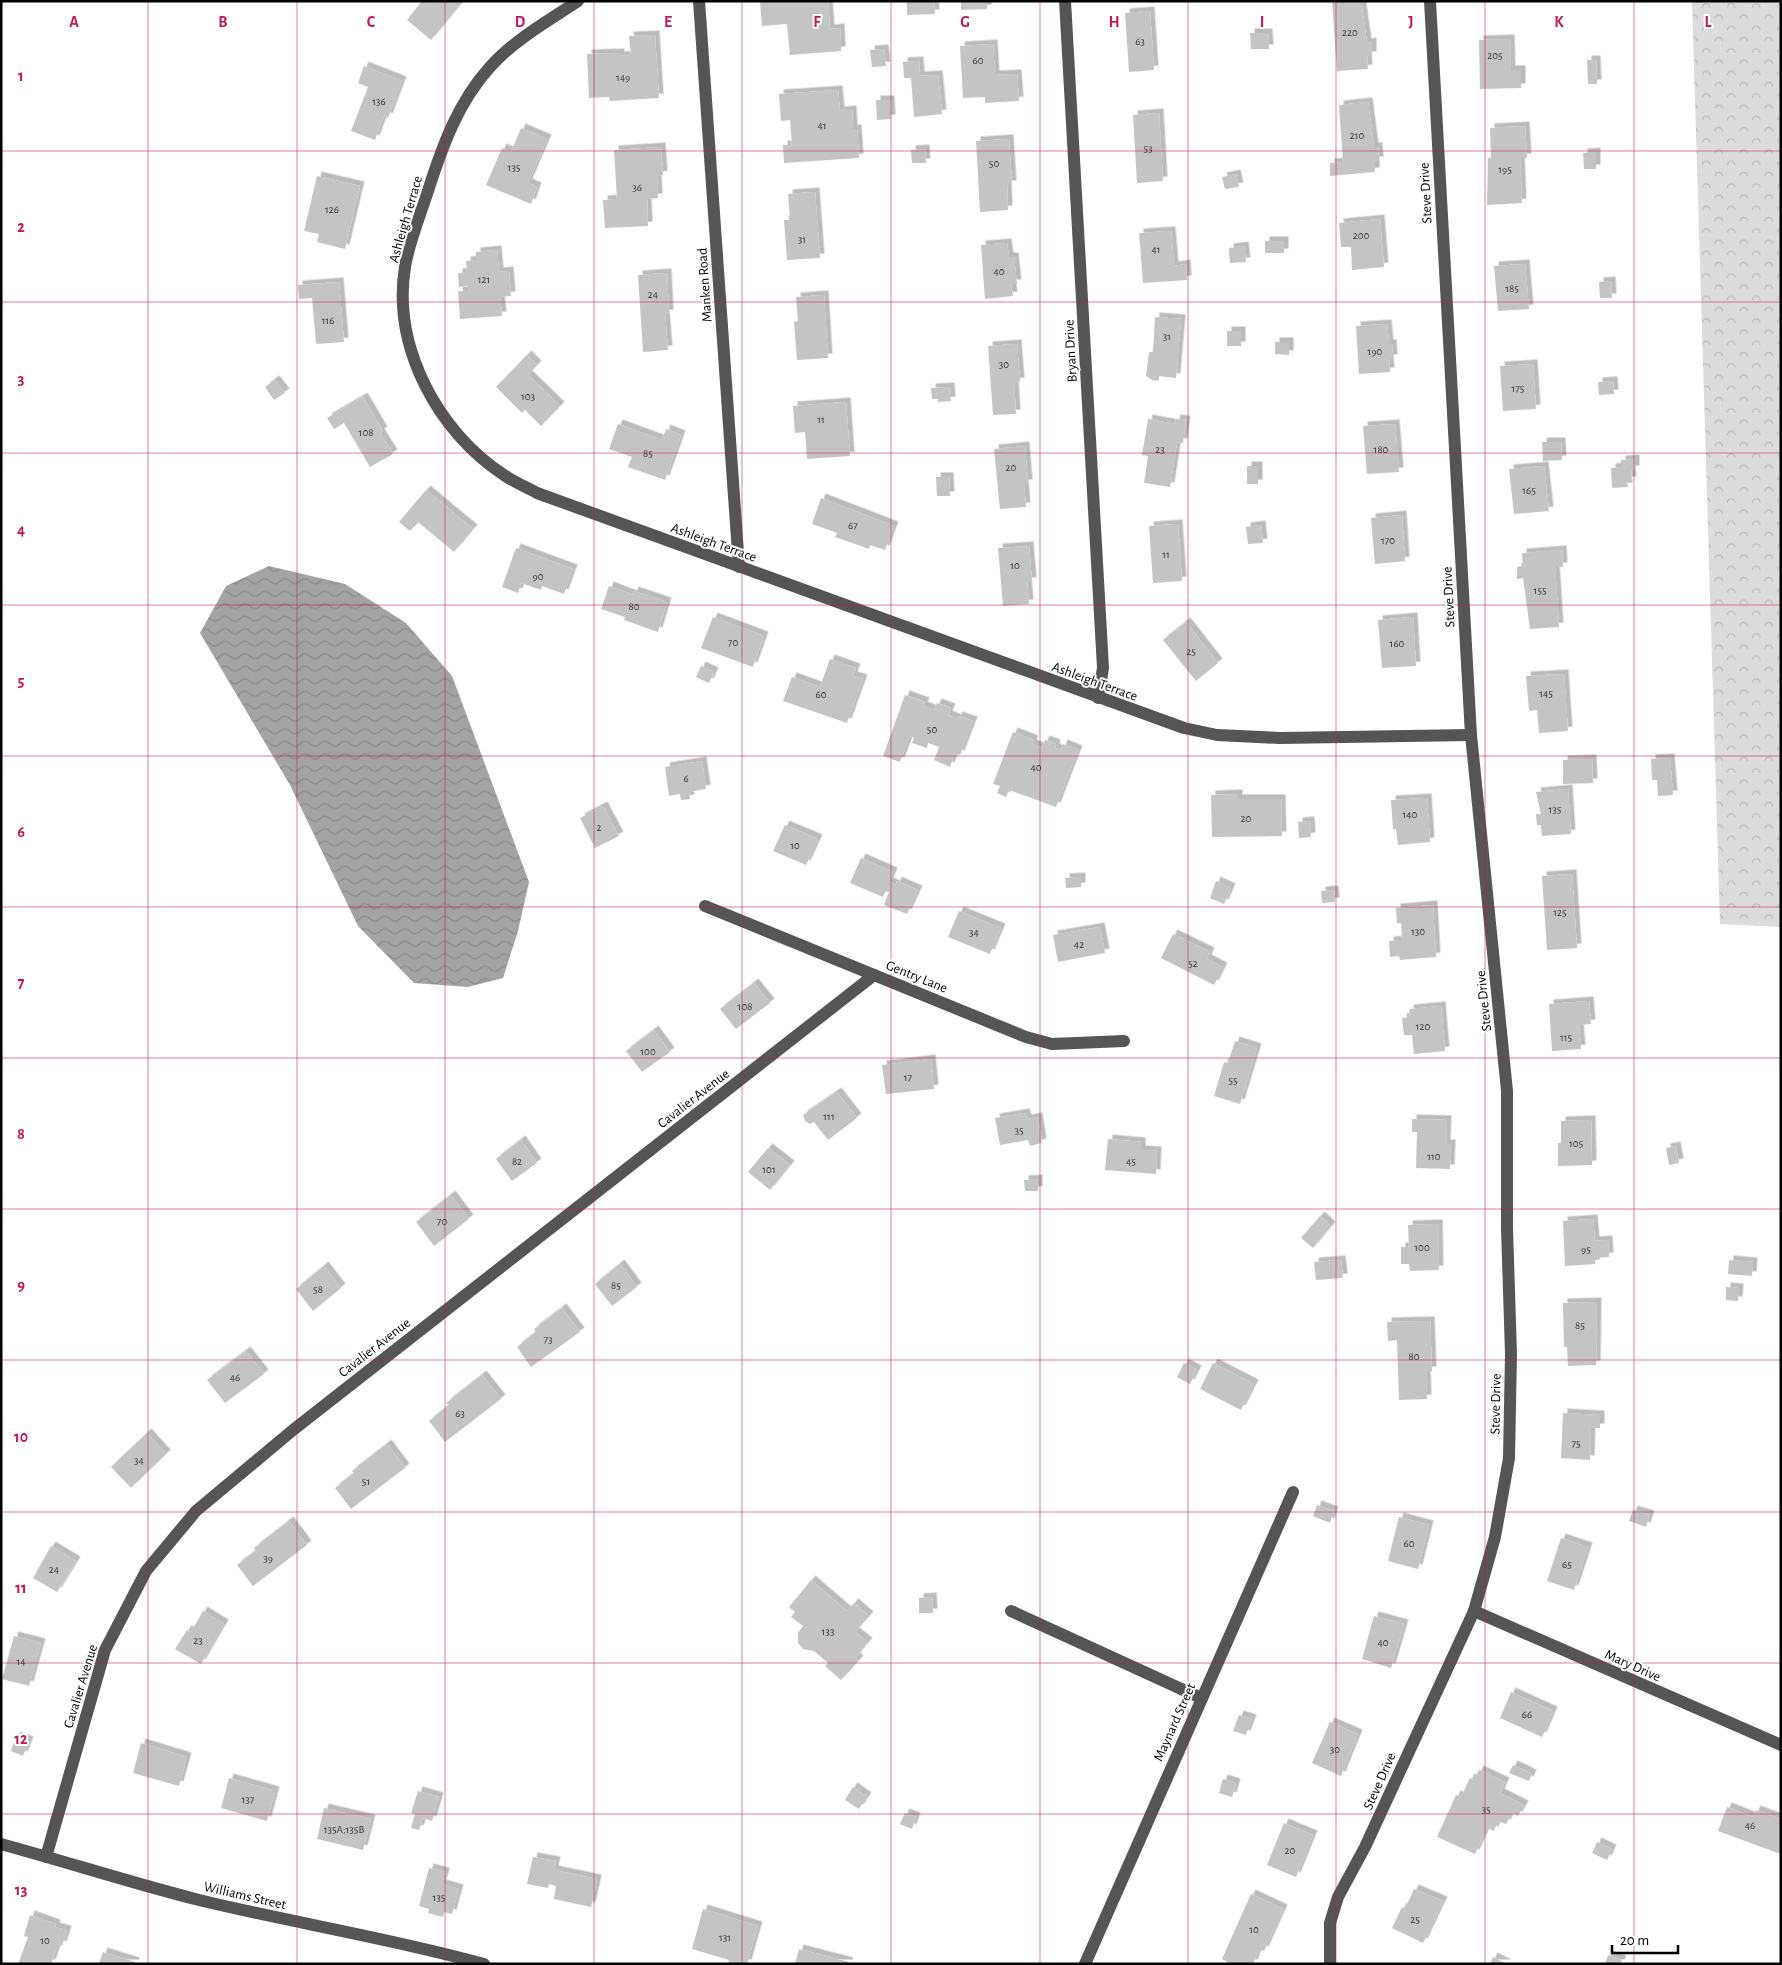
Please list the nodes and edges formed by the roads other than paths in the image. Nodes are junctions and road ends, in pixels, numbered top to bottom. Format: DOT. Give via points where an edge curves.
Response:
graph roads {
  1 [pos="578,1"];
  2 [pos="700,1"];
  3 [pos="1065,1"];
  4 [pos="1430,1"];
  5 [pos="739,567"];
  6 [pos="1098,698"];
  7 [pos="1471,735"];
  8 [pos="705,906"];
  9 [pos="874,975"];
  10 [pos="1124,1041"];
  11 [pos="1293,1492"];
  12 [pos="1012,1611"];
  13 [pos="1474,1612"];
  14 [pos="1201,1698"];
  15 [pos="1781,1745"];
  16 [pos="1,1844"];
  17 [pos="46,1857"];
  18 [pos="484,1964"];
  19 [pos="1085,1964"];
  20 [pos="1330,1964"];
  1 -- 5 [label="street, Ashleigh Terrace" via="490,66 469,92 454,121 440,152 405,268 404,310 409,344 419,378 437,407 480,456 504,476 537,493"];
  2 -- 5 [label="street, Manken Road"];
  3 -- 6 [label="street, Bryan Drive" via="1103,668"];
  4 -- 7 [label="street, Steve Drive"];
  5 -- 6 [label="street, Ashleigh Terrace"];
  6 -- 7 [label="street, Ashleigh Terrace" via="1217,736"];
  7 -- 13 [label="street, Steve Drive" via="1508,1091 1507,1228 1511,1354 1508,1458 1495,1537"];
  8 -- 9 [label="street, Gentry Lane"];
  9 -- 10 [label="street, Gentry Lane" via="1026,1037 1052,1044"];
  9 -- 17 [label="street, Cavalier Avenue" via="293,1430 196,1511 146,1571 105,1650"];
  11 -- 14 [label="street, Maynard Street"];
  12 -- 14 [label="street"];
  13 -- 15 [label="street, Mary Drive"];
  13 -- 20 [label="street, Steve Drive" via="1365,1847 1338,1897 1330,1923"];
  14 -- 19 [label="street, Maynard Street"];
  16 -- 17 [label="street, Williams Street"];
  17 -- 18 [label="street, Williams Street" via="197,1899 416,1946"];
}
